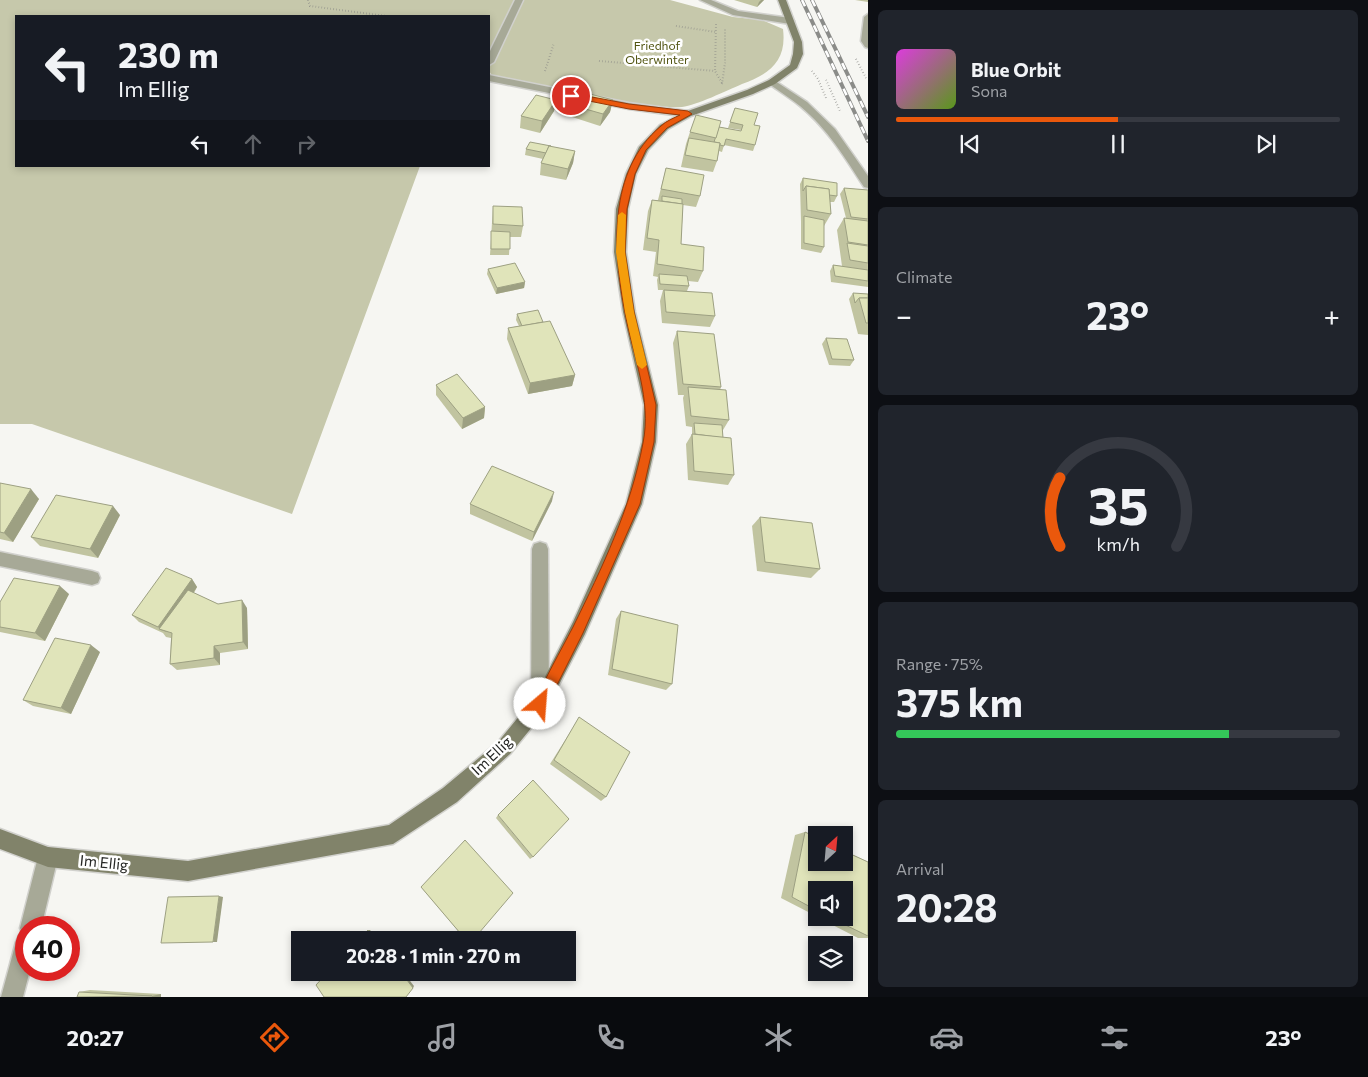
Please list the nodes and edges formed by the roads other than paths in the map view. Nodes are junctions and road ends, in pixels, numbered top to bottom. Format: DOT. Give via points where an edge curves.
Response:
graph roads {
  1 [pos="520,0"];
  2 [pos="704,0"];
  3 [pos="782,0"];
  4 [pos="868,19"];
  5 [pos="790,21"];
  6 [pos="868,45"];
  7 [pos="490,60"];
  8 [pos="490,78"];
  9 [pos="772,82"];
  10 [pos="688,114"];
  11 [pos="868,185"];
  12 [pos="540,549"];
  13 [pos="0,559"];
  14 [pos="92,578"];
  15 [pos="540,704"];
  16 [pos="0,839"];
  17 [pos="48,858"];
  18 [pos="33,916"];
  19 [pos="16,981"];
  20 [pos="12,997"];
  1 -- 7 [label="street"];
  2 -- 5 [label="street" via="736,13"];
  3 -- 5 [label="street, Im Ellig"];
  4 -- 6 [label="street" via="865,42"];
  5 -- 9 [label="street, Im Ellig" via="798,42 798,54 794,66"];
  8 -- 10 [label="street" via="629,106"];
  9 -- 10 [label="street, Im Ellig"];
  9 -- 11 [label="street" via="826,124"];
  10 -- 15 [label="street, Im Ellig" via="664,126 642,149 631,174 622,209 620,252 651,405 649,442 634,504"];
  12 -- 15 [label="street"];
  13 -- 14 [label="street"];
  15 -- 17 [label="street, Im Ellig" via="498,754 450,795 393,834 188,871"];
  16 -- 17 [label="street, Im Ellig"];
  17 -- 18 [label="street"];
  19 -- 20 [label="street"];
}
